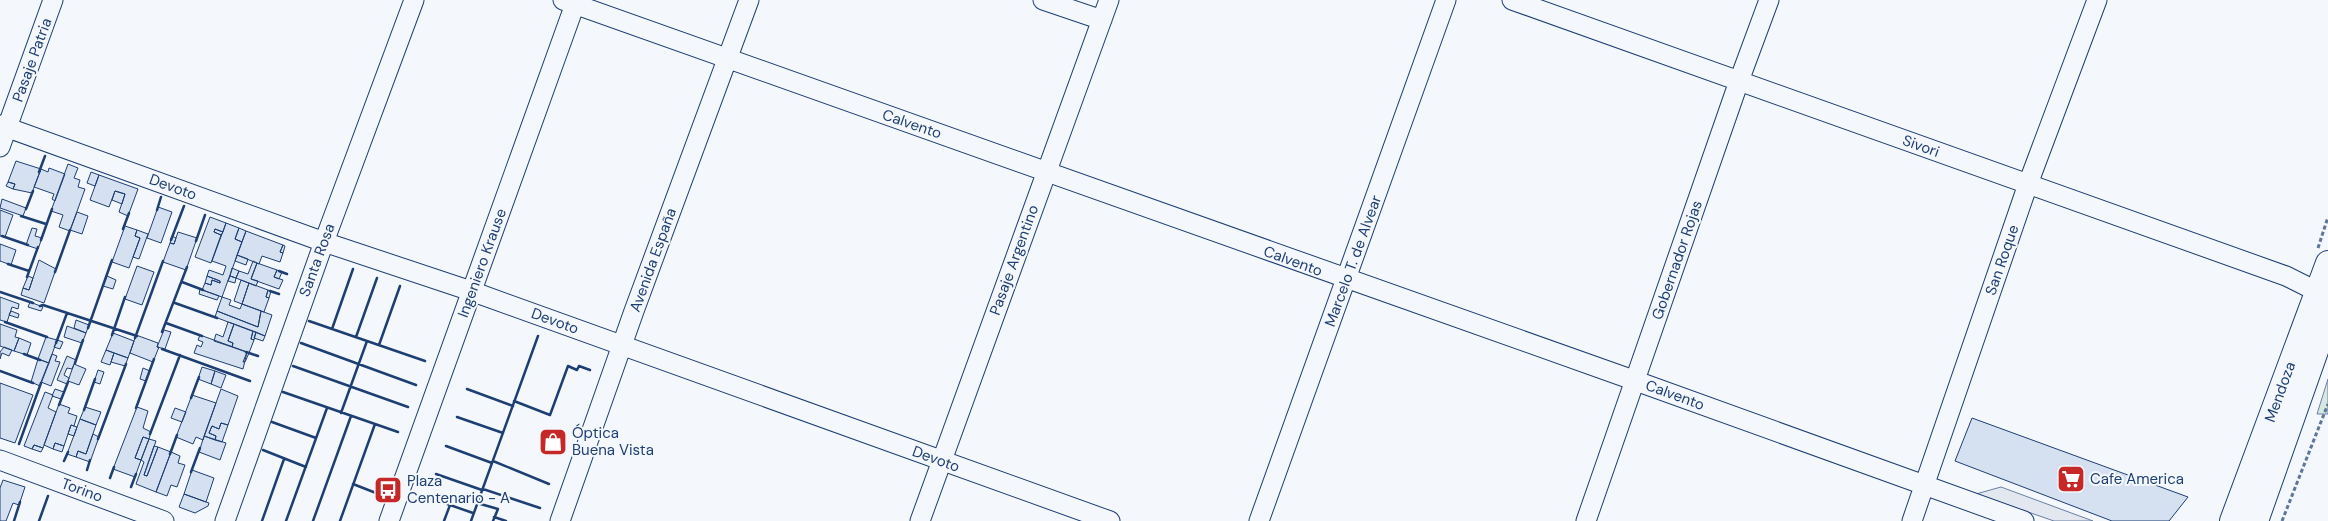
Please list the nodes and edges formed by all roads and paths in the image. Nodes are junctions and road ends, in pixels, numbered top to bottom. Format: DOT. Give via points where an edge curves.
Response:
graph roads {
  1 [pos="53,0"];
  2 [pos="414,0"];
  3 [pos="749,0"];
  4 [pos="1043,0"];
  5 [pos="1109,0"];
  6 [pos="1446,0"];
  7 [pos="1512,0"];
  8 [pos="1769,0"];
  9 [pos="2097,0"];
  10 [pos="569,2"];
  11 [pos="1102,20"];
  12 [pos="727,59"];
  13 [pos="1739,81"];
  14 [pos="4,126"];
  15 [pos="0,148"];
  16 [pos="1046,171"];
  17 [pos="2028,184"];
  18 [pos="2328,217"];
  19 [pos="324,242"];
  20 [pos="2322,257"];
  21 [pos="1346,280"];
  22 [pos="471,291"];
  23 [pos="2323,294"];
  24 [pos="2328,317"];
  25 [pos="622,345"];
  26 [pos="1636,381"];
  27 [pos="2328,404"];
  28 [pos="2326,414"];
  29 [pos="0,460"];
  30 [pos="943,461"];
  31 [pos="1925,486"];
  32 [pos="164,521"];
  33 [pos="225,521"];
  34 [pos="389,521"];
  35 [pos="560,521"];
  36 [pos="920,521"];
  37 [pos="1110,521"];
  38 [pos="1259,521"];
  39 [pos="1586,521"];
  40 [pos="1912,521"];
  41 [pos="2024,521"];
  42 [pos="2232,521"];
  43 [pos="2256,521"];
  44 [pos="2282,521"];
  1 -- 14 [label="street, Pasaje Patria"];
  2 -- 19 [label="street, Santa Rosa"];
  3 -- 12 [label="street, Avenida España"];
  4 -- 11 [label="street"];
  5 -- 11 [label="street, Pasaje Argentino"];
  6 -- 21 [label="street, Marcelo T. de Alvear"];
  7 -- 13 [label="street, Sivori"];
  8 -- 13 [label="street, Gobernador Rojas"];
  9 -- 17 [label="street, San Roque"];
  10 -- 12 [label="street, Calvento"];
  10 -- 22 [label="street, Ingeniero Krause"];
  11 -- 16 [label="street, Pasaje Argentino"];
  12 -- 16 [label="street, Calvento"];
  12 -- 25 [label="street, Avenida España"];
  13 -- 17 [label="street, Sivori"];
  13 -- 26 [label="street, Gobernador Rojas"];
  14 -- 15 [label="street, Pasaje Patria"];
  14 -- 19 [label="street, Devoto"];
  16 -- 21 [label="street, Calvento"];
  16 -- 30 [label="street, Pasaje Argentino"];
  17 -- 23 [label="street, Sivori" via="2286,276"];
  17 -- 31 [label="street, San Roque"];
  18 -- 20 [label="path"];
  19 -- 22 [label="street, Devoto"];
  19 -- 33 [label="street, Santa Rosa"];
  20 -- 23 [label="main road, Mendoza"];
  21 -- 26 [label="street, Calvento"];
  21 -- 38 [label="street, Marcelo T. de Alvear"];
  22 -- 25 [label="street, Devoto"];
  22 -- 34 [label="street, Ingeniero Krause"];
  23 -- 42 [label="main road, Mendoza"];
  24 -- 43 [label="main road, Mendoza"];
  25 -- 30 [label="street, Devoto"];
  25 -- 35 [label="street, Avenida España"];
  26 -- 31 [label="street, Calvento"];
  26 -- 39 [label="street, Gobernador Rojas"];
  27 -- 28 [label="path"];
  28 -- 44 [label="path"];
  29 -- 32 [label="street, Torino"];
  30 -- 36 [label="street, Pasaje Argentino"];
  30 -- 37 [label="street, Devoto"];
  31 -- 40 [label="street, San Roque"];
  31 -- 41 [label="street, Calvento"];
}
